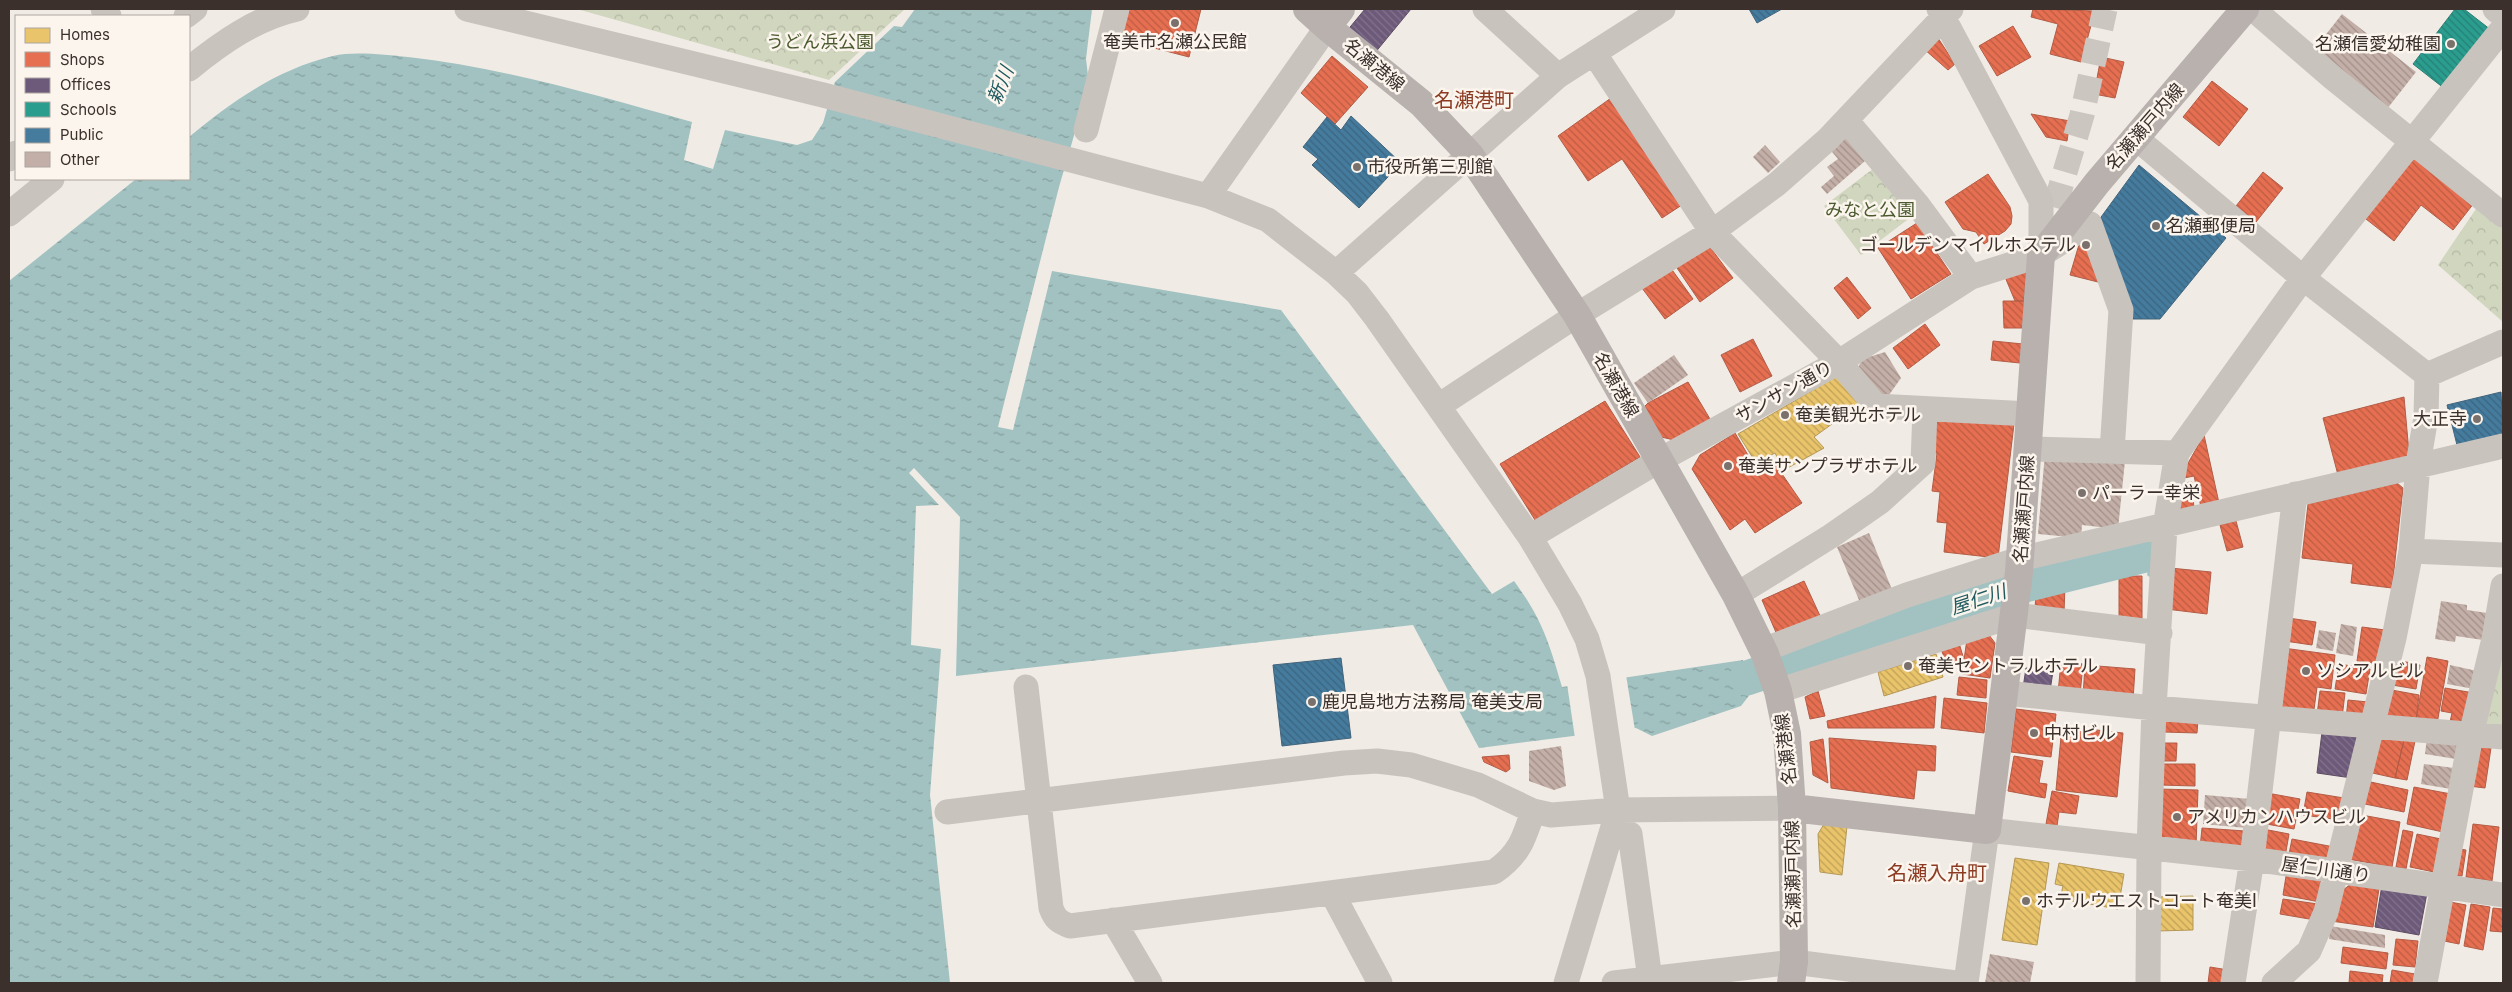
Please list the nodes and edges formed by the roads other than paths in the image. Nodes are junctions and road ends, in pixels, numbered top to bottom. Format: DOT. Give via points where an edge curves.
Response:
graph roads {
  1 [pos="297,9"];
  2 [pos="467,9"];
  3 [pos="1117,9"];
  4 [pos="1307,9"];
  5 [pos="1663,9"];
  6 [pos="2246,9"];
  7 [pos="2253,9"];
  8 [pos="2495,9"];
  9 [pos="1491,10"];
  10 [pos="1944,12"];
  11 [pos="2503,16"];
  12 [pos="1334,18"];
  13 [pos="2503,28"];
  14 [pos="1594,53"];
  15 [pos="190,68"];
  16 [pos="1558,76"];
  17 [pos="1846,120"];
  18 [pos="1086,130"];
  19 [pos="2136,138"];
  20 [pos="2412,141"];
  21 [pos="1470,156"];
  22 [pos="51,180"];
  23 [pos="1208,196"];
  24 [pos="9,214"];
  25 [pos="2503,215"];
  26 [pos="1712,232"];
  27 [pos="2041,255"];
  28 [pos="1336,273"];
  29 [pos="1971,277"];
  30 [pos="2303,278"];
  31 [pos="1577,315"];
  32 [pos="2503,342"];
  33 [pos="1839,362"];
  34 [pos="2427,375"];
  35 [pos="1440,406"];
  36 [pos="1925,410"];
  37 [pos="2030,414"];
  38 [pos="2503,446"];
  39 [pos="2028,449"];
  40 [pos="2112,452"];
  41 [pos="2177,453"];
  42 [pos="1660,460"];
  43 [pos="2418,464"];
  44 [pos="2295,494"];
  45 [pos="2164,527"];
  46 [pos="1530,537"];
  47 [pos="2411,551"];
  48 [pos="2503,554"];
  49 [pos="2020,566"];
  50 [pos="2503,586"];
  51 [pos="1736,595"];
  52 [pos="2015,611"];
  53 [pos="2160,633"];
  54 [pos="1764,652"];
  55 [pos="1026,687"];
  56 [pos="1777,688"];
  57 [pos="2005,693"];
  58 [pos="2154,708"];
  59 [pos="2268,717"];
  60 [pos="2372,727"];
  61 [pos="2470,735"];
  62 [pos="2503,737"];
  63 [pos="1039,802"];
  64 [pos="1792,808"];
  65 [pos="1618,810"];
  66 [pos="947,812"];
  67 [pos="1534,812"];
  68 [pos="1987,830"];
  69 [pos="1630,834"];
  70 [pos="2149,849"];
  71 [pos="2252,859"];
  72 [pos="2336,871"];
  73 [pos="2442,886"];
  74 [pos="1332,893"];
  75 [pos="2503,894"];
  76 [pos="1114,920"];
  77 [pos="1792,973"];
  78 [pos="1650,979"];
  79 [pos="1150,983"];
  80 [pos="1380,983"];
  81 [pos="1566,983"];
  82 [pos="1614,983"];
  83 [pos="1956,983"];
  84 [pos="1966,983"];
  85 [pos="2148,983"];
  86 [pos="2233,983"];
  87 [pos="2274,983"];
  88 [pos="2425,983"];
  1 -- 15 [label="street" via="248,28 214,48"];
  2 -- 23 [label="street" via="823,95"];
  3 -- 18 [label="street"];
  4 -- 12 [label="main road, 名瀬港線"];
  5 -- 14 [label="street"];
  6 -- 19 [label="main road, 名瀬瀬戸内線"];
  7 -- 20 [label="street"];
  8 -- 11 [label="street"];
  9 -- 16 [label="street"];
  10 -- 17 [label="street"];
  10 -- 27 [label="street" via="2041,201"];
  12 -- 21 [label="main road, 名瀬港線"];
  12 -- 23 [label="street"];
  13 -- 20 [label="street"];
  14 -- 16 [label="street"];
  14 -- 26 [label="street"];
  16 -- 21 [label="street"];
  17 -- 26 [label="street" via="1777,184"];
  17 -- 29 [label="street" via="1917,204"];
  19 -- 27 [label="main road, 名瀬瀬戸内線"];
  19 -- 30 [label="street"];
  20 -- 25 [label="street"];
  20 -- 30 [label="street"];
  21 -- 28 [label="street"];
  21 -- 31 [label="main road, 名瀬港線"];
  22 -- 24 [label="street"];
  23 -- 28 [label="street" via="1268,220"];
  26 -- 31 [label="street"];
  26 -- 33 [label="street"];
  27 -- 29 [label="street, サンサン通り"];
  27 -- 37 [label="main road, 名瀬瀬戸内線"];
  27 -- 40 [label="street, サンサン通り" via="2090,224 2121,310"];
  28 -- 35 [label="street" via="1357,293"];
  29 -- 33 [label="street, サンサン通り"];
  30 -- 34 [label="street"];
  30 -- 41 [label="street"];
  31 -- 35 [label="street"];
  31 -- 42 [label="main road, 名瀬港線"];
  32 -- 34 [label="street"];
  33 -- 36 [label="street" via="1876,406"];
  33 -- 42 [label="street, サンサン通り"];
  34 -- 43 [label="street" via="2426,417"];
  35 -- 46 [label="street"];
  36 -- 37 [label="street"];
  36 -- 51 [label="street" via="1923,463 1880,502"];
  37 -- 39 [label="main road, 名瀬瀬戸内線"];
  38 -- 43 [label="street"];
  39 -- 40 [label="street"];
  39 -- 49 [label="main road, 名瀬瀬戸内線"];
  40 -- 41 [label="street"];
  41 -- 45 [label="street"];
  42 -- 46 [label="street, サンサン通り"];
  42 -- 51 [label="main road, 名瀬港線"];
  43 -- 44 [label="street"];
  43 -- 47 [label="street"];
  44 -- 45 [label="street"];
  44 -- 59 [label="street"];
  45 -- 49 [label="street"];
  45 -- 53 [label="street"];
  46 -- 65 [label="street" via="1587,639 1598,676"];
  47 -- 48 [label="street"];
  47 -- 60 [label="street"];
  49 -- 52 [label="main road, 名瀬瀬戸内線"];
  49 -- 54 [label="street" via="1907,595"];
  50 -- 61 [label="street"];
  51 -- 54 [label="main road, 名瀬港線"];
  52 -- 53 [label="street"];
  52 -- 56 [label="street"];
  52 -- 57 [label="main road, 名瀬瀬戸内線"];
  53 -- 58 [label="street"];
  54 -- 56 [label="main road, 名瀬港線"];
  55 -- 63 [label="street"];
  56 -- 64 [label="main road, 名瀬港線" via="1787,734"];
  57 -- 58 [label="street"];
  57 -- 68 [label="main road, 名瀬瀬戸内線"];
  58 -- 59 [label="street"];
  58 -- 70 [label="street"];
  59 -- 60 [label="street"];
  59 -- 71 [label="street"];
  60 -- 61 [label="street"];
  60 -- 72 [label="street"];
  61 -- 62 [label="street"];
  61 -- 73 [label="street"];
  63 -- 66 [label="street"];
  63 -- 67 [label="street" via="1344,763 1377,762 1411,766 1478,785"];
  63 -- 76 [label="street" via="1054,916 1060,923 1070,926"];
  64 -- 65 [label="street"];
  64 -- 68 [label="main road, 名瀬瀬戸内線"];
  64 -- 77 [label="main road, 名瀬瀬戸内線"];
  65 -- 67 [label="street" via="1570,815"];
  65 -- 81 [label="street"];
  67 -- 74 [label="street" via="1523,843 1508,862 1494,872"];
  68 -- 70 [label="street, 屋仁川通り"];
  68 -- 84 [label="street"];
  69 -- 78 [label="street"];
  70 -- 71 [label="street, 屋仁川通り"];
  70 -- 85 [label="street"];
  71 -- 72 [label="street, 屋仁川通り"];
  71 -- 86 [label="street"];
  72 -- 73 [label="street, 屋仁川通り"];
  72 -- 87 [label="street" via="2326,912 2309,951"];
  73 -- 75 [label="street, 屋仁川通り"];
  73 -- 88 [label="street"];
  74 -- 76 [label="street"];
  74 -- 80 [label="street"];
  76 -- 79 [label="street"];
  77 -- 78 [label="street"];
  77 -- 83 [label="street"];
  78 -- 82 [label="street"];
}
